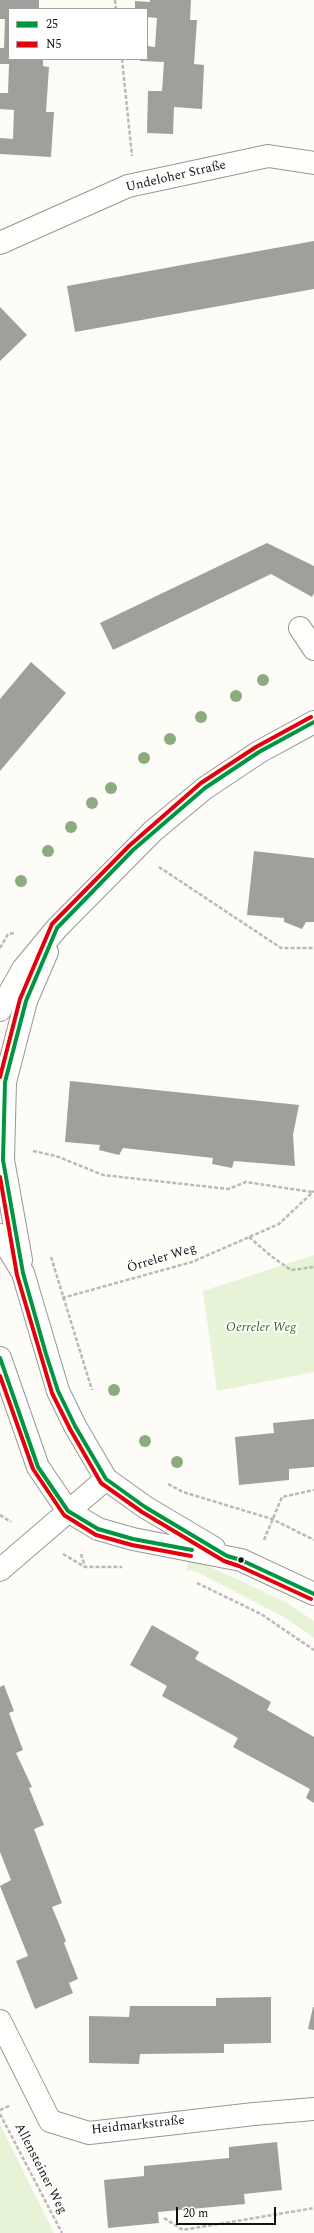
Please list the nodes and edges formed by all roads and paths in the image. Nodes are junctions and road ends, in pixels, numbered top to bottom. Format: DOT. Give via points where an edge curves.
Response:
graph roads {
  1 [pos="122,60"];
  2 [pos="314,163"];
  3 [pos="136,184"];
  4 [pos="0,243"];
  5 [pos="300,628"];
  6 [pos="314,649"];
  7 [pos="314,722"];
  8 [pos="133,850"];
  9 [pos="57,928"];
  10 [pos="314,948"];
  11 [pos="0,1010"];
  12 [pos="2,1088"];
  13 [pos="31,1150"];
  14 [pos="313,1192"];
  15 [pos="0,1235"];
  16 [pos="249,1237"];
  17 [pos="50,1253"];
  18 [pos="314,1267"];
  19 [pos="23,1274"];
  20 [pos="63,1298"];
  21 [pos="32,1306"];
  22 [pos="0,1358"];
  23 [pos="93,1394"];
  24 [pos="106,1479"];
  25 [pos="164,1483"];
  26 [pos="314,1490"];
  27 [pos="68,1511"];
  28 [pos="272,1519"];
  29 [pos="314,1540"];
  30 [pos="227,1556"];
  31 [pos="253,1566"];
  32 [pos="0,1570"];
  33 [pos="196,1582"];
  34 [pos="314,1594"];
  35 [pos="314,1650"];
  36 [pos="0,2021"];
  37 [pos="314,2109"];
  38 [pos="0,2114"];
  39 [pos="314,2208"];
  40 [pos="164,2218"];
  41 [pos="62,2233"];
  1 -- 3 [label="path"];
  2 -- 3 [label="street, Undeloher Straße" via="268,156"];
  3 -- 4 [label="street, Undeloher Straße"];
  5 -- 6 [label="street"];
  7 -- 8 [label="street" via="259,752 205,788"];
  8 -- 9 [label="street"];
  8 -- 10 [label="path" via="281,948"];
  9 -- 11 [label="street" via="23,969"];
  9 -- 12 [label="street" via="26,1001"];
  12 -- 19 [label="street" via="3,1160"];
  13 -- 14 [label="path" via="56,1156 103,1175 228,1189 246,1182"];
  14 -- 16 [label="path, Örreler Weg" via="279,1224"];
  15 -- 19 [label="street"];
  16 -- 18 [label="path" via="291,1270"];
  16 -- 20 [label="path, Örreler Weg" via="192,1262"];
  17 -- 20 [label="path"];
  19 -- 21 [label="street"];
  20 -- 21 [label="path, Örreler Weg"];
  20 -- 23 [label="path"];
  21 -- 24 [label="street" via="58,1391"];
  22 -- 27 [label="street" via="38,1467"];
  24 -- 27 [label="street"];
  24 -- 30 [label="street" via="145,1507"];
  25 -- 28 [label="path" via="183,1492"];
  26 -- 28 [label="path" via="282,1497"];
  27 -- 30 [label="street" via="98,1529 119,1535"];
  27 -- 32 [label="street"];
  28 -- 29 [label="path"];
  28 -- 31 [label="path"];
  30 -- 31 [label="street"];
  31 -- 34 [label="street"];
  33 -- 35 [label="path" via="261,1614"];
  36 -- 37 [label="street, Heidmarkstraße" via="50,2121 89,2133"];
  38 -- 41 [label="path, Allensteiner Weg"];
  39 -- 40 [label="path" via="183,2230"];
}
